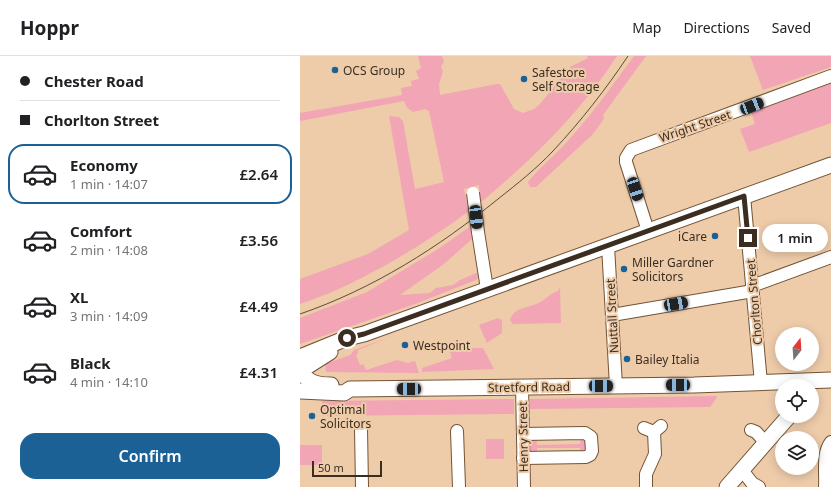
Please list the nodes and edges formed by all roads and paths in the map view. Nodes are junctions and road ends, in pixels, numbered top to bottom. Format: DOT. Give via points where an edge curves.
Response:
graph roads {
  1 [pos="831,76"];
  2 [pos="831,165"];
  3 [pos="473,193"];
  4 [pos="744,196"];
  5 [pos="648,231"];
  6 [pos="608,246"];
  7 [pos="831,257"];
  8 [pos="752,288"];
  9 [pos="487,289"];
  10 [pos="612,315"];
  11 [pos="364,334"];
  12 [pos="300,357"];
  13 [pos="300,371"];
  14 [pos="831,380"];
  15 [pos="819,381"];
  16 [pos="761,383"];
  17 [pos="775,383"];
  18 [pos="522,386"];
  19 [pos="616,386"];
  20 [pos="350,389"];
  21 [pos="300,391"];
  22 [pos="783,423"];
  23 [pos="361,428"];
  24 [pos="653,429"];
  25 [pos="749,430"];
  26 [pos="457,431"];
  27 [pos="523,434"];
  28 [pos="831,442"];
  29 [pos="766,443"];
  30 [pos="523,458"];
  31 [pos="742,470"];
  32 [pos="362,487"];
  33 [pos="459,487"];
  34 [pos="524,487"];
  35 [pos="646,487"];
  36 [pos="727,487"];
  37 [pos="759,487"];
  38 [pos="825,487"];
  1 -- 5 [label="street, Wright Street" via="639,146 628,154 626,162"];
  2 -- 4 [label="main road"];
  3 -- 9 [label="street, bridge"];
  4 -- 5 [label="main road"];
  4 -- 8 [label="street, Chorlton Street"];
  5 -- 6 [label="main road"];
  6 -- 9 [label="main road"];
  6 -- 10 [label="street, Nuttall Street"];
  7 -- 8 [label="street"];
  8 -- 10 [label="street"];
  8 -- 16 [label="street, Chorlton Street"];
  9 -- 11 [label="main road"];
  10 -- 19 [label="street, Nuttall Street"];
  11 -- 12 [label="main road"];
  11 -- 13 [label="main road" via="351,343 334,349"];
  13 -- 20 [label="main road" via="314,384 346,385"];
  14 -- 15 [label="main road, Stretford Road"];
  16 -- 17 [label="main road, Stretford Road"];
  16 -- 19 [label="main road, Stretford Road"];
  18 -- 19 [label="main road, Stretford Road"];
  18 -- 20 [label="main road, Stretford Road"];
  18 -- 27 [label="street, Henry Street"];
  20 -- 21 [label="main road, Stretford Road" via="344,393"];
  22 -- 29 [label="main road"];
  23 -- 32 [label="street"];
  24 -- 35 [label="street" via="655,454 646,474"];
  25 -- 29 [label="street" via="756,432"];
  26 -- 33 [label="street"];
  27 -- 30 [label="street, Henry Street"];
  27 -- 30 [label="street" via="581,432 589,434 591,440 591,453 586,457"];
  28 -- 38 [label="street" via="826,453"];
  29 -- 31 [label="main road"];
  30 -- 34 [label="street, Henry Street"];
  31 -- 36 [label="main road"];
  31 -- 37 [label="street" via="752,483"];
}
